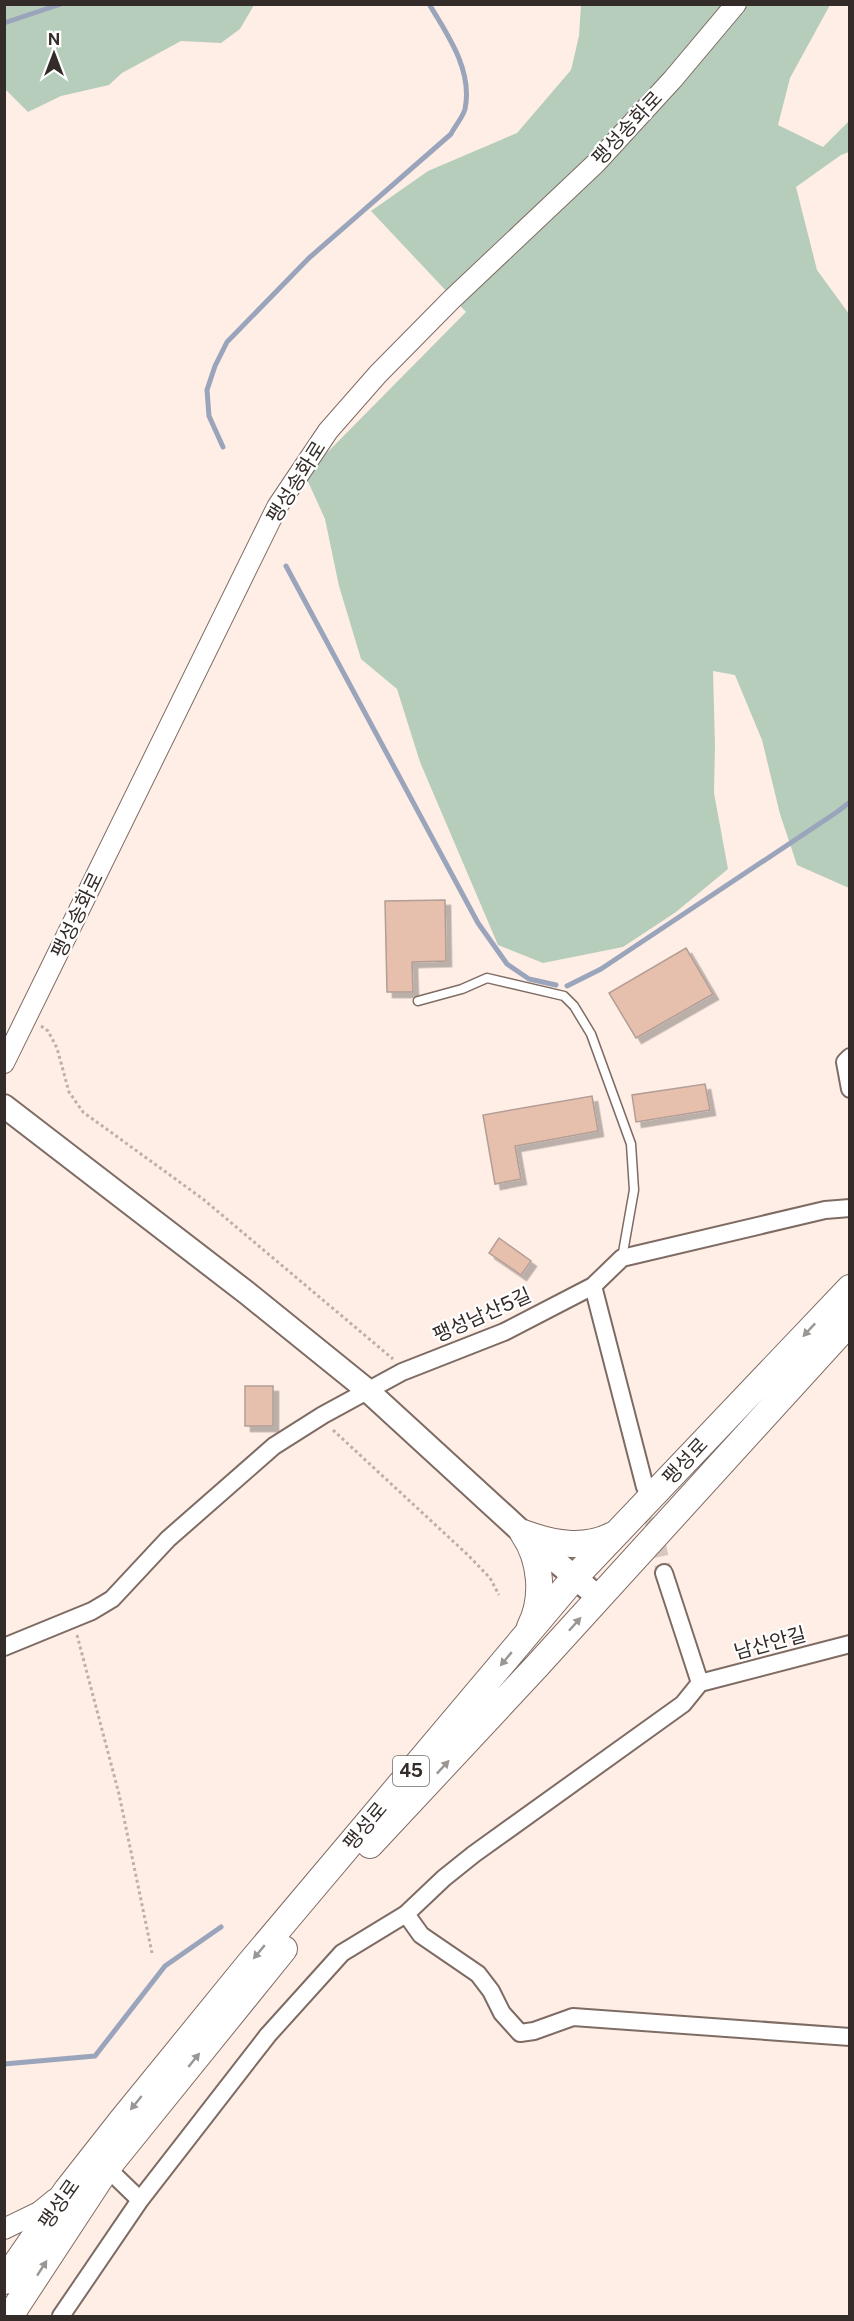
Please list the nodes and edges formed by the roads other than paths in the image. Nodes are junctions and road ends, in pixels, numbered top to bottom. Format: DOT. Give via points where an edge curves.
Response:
graph roads {
  1 [pos="735,4"];
  2 [pos="417,1001"];
  3 [pos="849,1057"];
  4 [pos="4,1063"];
  5 [pos="849,1089"];
  6 [pos="4,1106"];
  7 [pos="849,1208"];
  8 [pos="622,1258"];
  9 [pos="593,1286"];
  10 [pos="849,1288"];
  11 [pos="849,1322"];
  12 [pos="367,1390"];
  13 [pos="645,1487"];
  14 [pos="523,1533"];
  15 [pos="616,1534"];
  16 [pos="664,1574"];
  17 [pos="575,1577"];
  18 [pos="598,1598"];
  19 [pos="526,1636"];
  20 [pos="849,1644"];
  21 [pos="4,1647"];
  22 [pos="700,1683"];
  23 [pos="406,1914"];
  24 [pos="849,2037"];
  25 [pos="107,2168"];
  26 [pos="67,2190"];
  27 [pos="140,2200"];
  28 [pos="4,2229"];
  29 [pos="4,2282"];
  30 [pos="16,2311"];
  31 [pos="61,2316"];
  1 -- 4 [label="street, 팽성송화로" via="595,164 378,374 328,431 277,507"];
  2 -- 8 [label="lane" via="487,978 564,996 574,1006 591,1034 631,1144 634,1190"];
  3 -- 5 [label="street" via="845,1062"];
  6 -- 12 [label="main road"];
  7 -- 8 [label="street" via="825,1210"];
  8 -- 9 [label="street, 팽성남산5길"];
  9 -- 12 [label="street, 팽성남산5길" via="504,1332"];
  9 -- 13 [label="street"];
  10 -- 15 [label="main road, 팽성로 / 45, one-way"];
  11 -- 18 [label="main road, 팽성로 / 45"];
  12 -- 14 [label="main road"];
  12 -- 21 [label="street, 팽성남산5길" via="274,1446 168,1539 112,1599 93,1611"];
  14 -- 15 [label="main road" via="570,1544 590,1543"];
  14 -- 17 [label="main road"];
  14 -- 19 [label="main road" via="533,1551 538,1586 535,1614"];
  15 -- 17 [label="main road, 팽성로 / 45"];
  16 -- 22 [label="street"];
  17 -- 18 [label="main road"];
  17 -- 19 [label="main road, 팽성로 / 45"];
  25 -- 18 [label="main road, 팽성로 / 45, one-way" via="351,1866"];
  19 -- 26 [label="main road, 팽성로 / 45, one-way" via="249,1964"];
  20 -- 22 [label="street, 남산안길"];
  22 -- 23 [label="street" via="683,1704 474,1854"];
  23 -- 24 [label="street" via="421,1935 478,1974 519,2032 534,2031 573,2017"];
  23 -- 27 [label="street" via="342,1953 268,2035"];
  25 -- 27 [label="street"];
  30 -- 25 [label="main road, 팽성로 / 45, one-way"];
  26 -- 28 [label="street" via="39,2212"];
  26 -- 29 [label="main road, 팽성로 / 45"];
  27 -- 31 [label="street"];
}
